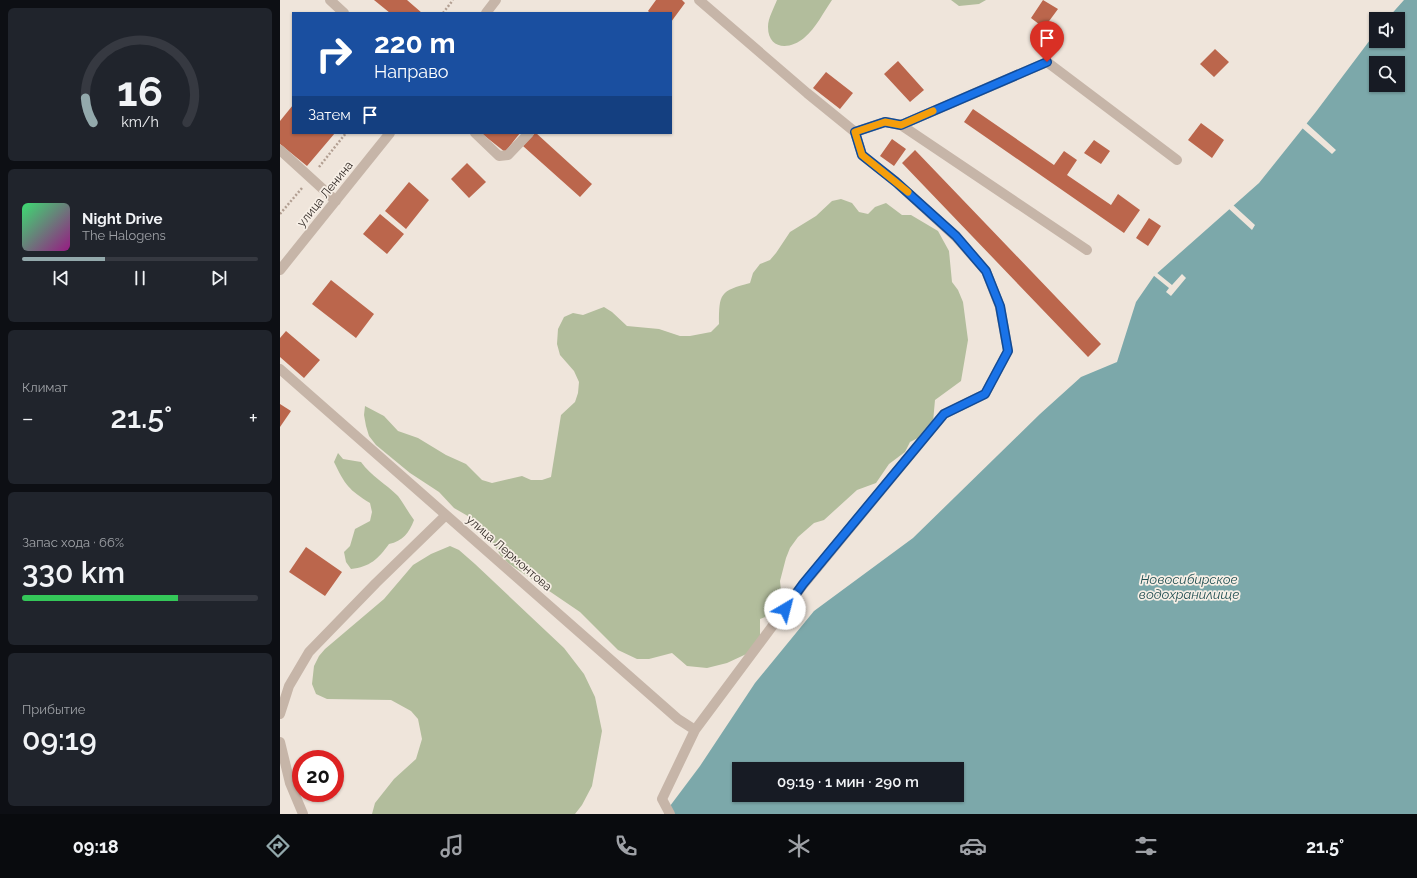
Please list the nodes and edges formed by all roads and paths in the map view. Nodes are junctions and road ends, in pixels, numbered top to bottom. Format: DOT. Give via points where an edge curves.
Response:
graph roads {
  1 [pos="330,0"];
  2 [pos="453,0"];
  3 [pos="496,0"];
  4 [pos="699,0"];
  5 [pos="343,12"];
  6 [pos="444,12"];
  7 [pos="487,12"];
  8 [pos="901,125"];
  9 [pos="855,132"];
  10 [pos="389,134"];
  11 [pos="476,134"];
  12 [pos="528,134"];
  13 [pos="280,150"];
  14 [pos="1177,160"];
  15 [pos="336,200"];
  16 [pos="1087,250"];
  17 [pos="280,270"];
  18 [pos="280,369"];
  19 [pos="446,515"];
  20 [pos="282,703"];
  21 [pos="280,714"];
  22 [pos="695,730"];
  23 [pos="280,742"];
  24 [pos="302,814"];
  25 [pos="670,814"];
  1 -- 5 [label="street"];
  2 -- 6 [label="path"];
  3 -- 7 [label="street"];
  4 -- 9 [label="street"];
  8 -- 9 [label="street" via="885,122"];
  8 -- 14 [label="street" via="1047,62"];
  8 -- 16 [label="street"];
  9 -- 22 [label="street" via="862,155 956,236 986,271 1000,306 1008,351 985,394 944,414 803,584"];
  10 -- 15 [label="street, улица Ленина"];
  11 -- 12 [label="street" via="499,156 508,155"];
  13 -- 15 [label="street"];
  15 -- 17 [label="street, улица Ленина"];
  18 -- 19 [label="street, улица Лермонтова"];
  19 -- 20 [label="street" via="376,582 309,652"];
  19 -- 22 [label="street, улица Лермонтова" via="678,719"];
  20 -- 21 [label="street"];
  22 -- 25 [label="street" via="662,800"];
  23 -- 24 [label="street" via="290,783"];
}
